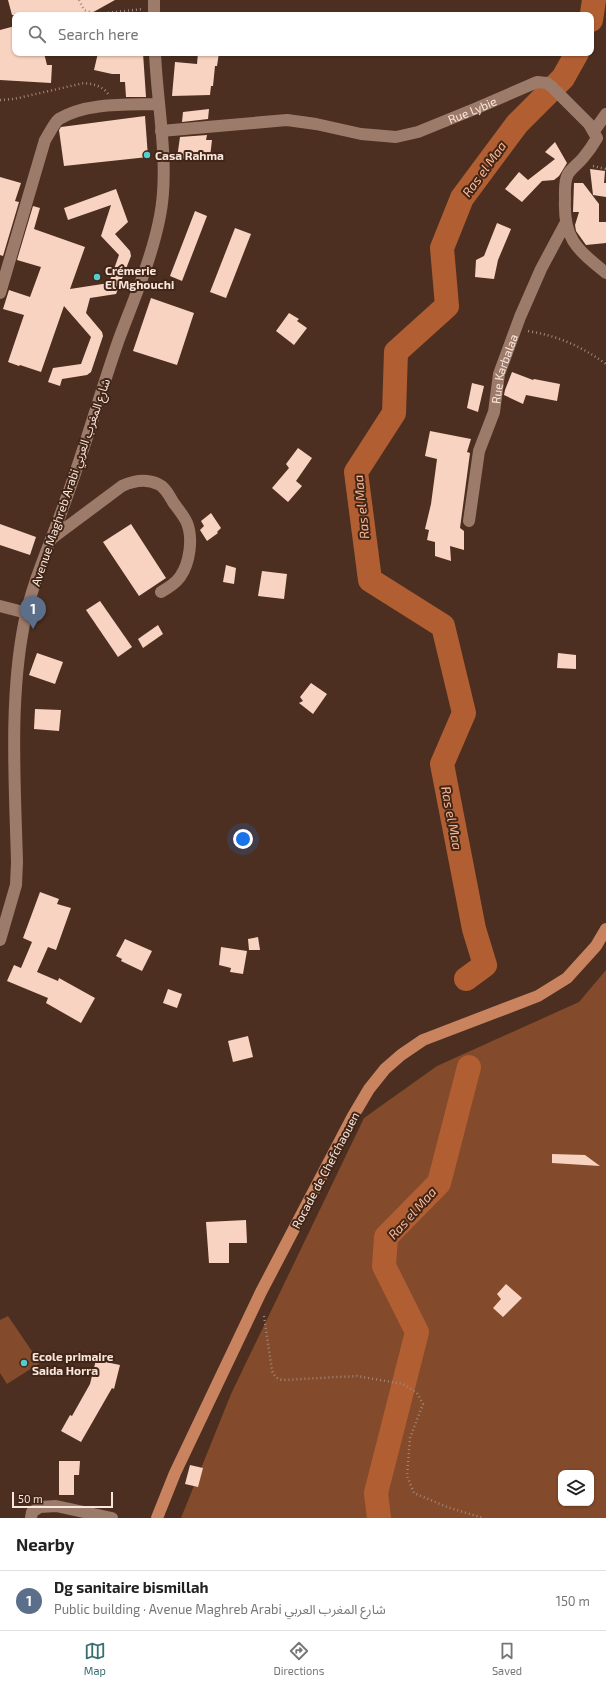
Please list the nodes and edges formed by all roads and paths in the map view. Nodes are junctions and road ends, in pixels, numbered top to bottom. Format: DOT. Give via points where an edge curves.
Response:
graph roads {
  1 [pos="78,0"];
  2 [pos="154,8"];
  3 [pos="90,12"];
  4 [pos="115,12"];
  5 [pos="155,56"];
  6 [pos="0,100"];
  7 [pos="159,104"];
  8 [pos="115,106"];
  9 [pos="606,114"];
  10 [pos="161,132"];
  11 [pos="596,132"];
  12 [pos="565,224"];
  13 [pos="606,272"];
  14 [pos="0,293"];
  15 [pos="516,328"];
  16 [pos="606,364"];
  17 [pos="469,521"];
  18 [pos="51,539"];
  19 [pos="161,592"];
  20 [pos="0,606"];
  21 [pos="27,613"];
  22 [pos="606,929"];
  23 [pos="0,940"];
  24 [pos="264,1313"];
  25 [pos="31,1518"];
  26 [pos="112,1518"];
  27 [pos="157,1518"];
  28 [pos="483,1518"];
  1 -- 3 [label="path" via="84,10"];
  2 -- 4 [label="path"];
  5 -- 7 [label="street, Avenue Maghreb Arabi شارع المغرب العربي"];
  6 -- 8 [label="path" via="84,83 95,84 106,91"];
  7 -- 8 [label="street"];
  7 -- 10 [label="street, Avenue Maghreb Arabi شارع المغرب العربي"];
  8 -- 14 [label="street" via="82,110 58,120 46,140"];
  9 -- 11 [label="street"];
  10 -- 11 [label="street, Rue Lybie" via="287,120 361,134 396,137 418,132 542,81 552,87"];
  10 -- 18 [label="street, Avenue Maghreb Arabi شارع المغرب العربي" via="163,184 161,215 154,242"];
  11 -- 12 [label="street" via="589,150 568,174"];
  12 -- 13 [label="street" via="569,236 577,247"];
  12 -- 15 [label="street, Rue Karbalaa" via="541,269"];
  15 -- 16 [label="path" via="572,343"];
  15 -- 17 [label="street, Rue Karbalaa" via="499,374 494,412 479,451"];
  18 -- 19 [label="street" via="122,486 142,480 157,483 164,488 186,522 190,537 185,568 177,581"];
  18 -- 21 [label="street, Avenue Maghreb Arabi شارع المغرب العربي"];
  20 -- 21 [label="street"];
  21 -- 23 [label="street, Avenue Maghreb Arabi شارع المغرب العربي" via="14,707 16,885"];
  22 -- 27 [label="main road, Rocade de Chefchaouen" via="596,946 567,978 538,996 423,1040 393,1061 369,1089 260,1292 175,1472"];
  24 -- 28 [label="path" via="275,1377 284,1380 357,1376 403,1384 417,1393 423,1404 410,1438 407,1476 414,1493"];
  25 -- 26 [label="street" via="32,1512 40,1507 56,1506"];
}
